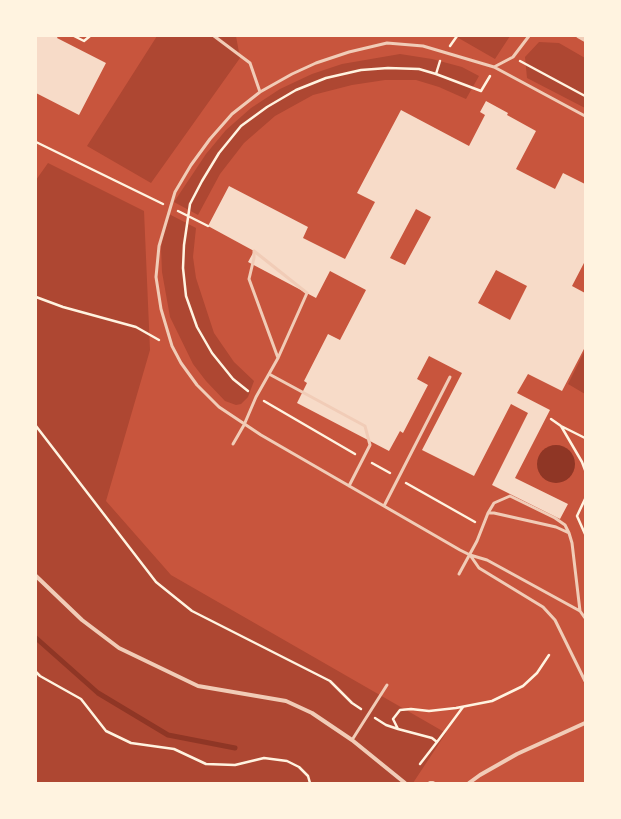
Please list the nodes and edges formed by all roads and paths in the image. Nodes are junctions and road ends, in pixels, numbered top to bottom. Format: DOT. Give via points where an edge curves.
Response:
graph roads {
  1 [pos="74,36"];
  2 [pos="90,36"];
  3 [pos="214,36"];
  4 [pos="529,36"];
  5 [pos="578,36"];
  6 [pos="585,40"];
  7 [pos="513,57"];
  8 [pos="494,67"];
  9 [pos="260,92"];
  10 [pos="585,96"];
  11 [pos="585,116"];
  12 [pos="36,142"];
  13 [pos="170,207"];
  14 [pos="188,216"];
  15 [pos="208,226"];
  16 [pos="36,297"];
  17 [pos="172,346"];
  18 [pos="278,358"];
  19 [pos="269,374"];
  20 [pos="450,377"];
  21 [pos="256,397"];
  22 [pos="551,419"];
  23 [pos="244,425"];
  24 [pos="36,426"];
  25 [pos="561,426"];
  26 [pos="585,438"];
  27 [pos="233,444"];
  28 [pos="364,458"];
  29 [pos="585,470"];
  30 [pos="398,478"];
  31 [pos="349,486"];
  32 [pos="585,500"];
  33 [pos="384,506"];
  34 [pos="488,513"];
  35 [pos="577,516"];
  36 [pos="572,520"];
  37 [pos="482,526"];
  38 [pos="569,533"];
  39 [pos="585,534"];
  40 [pos="470,555"];
  41 [pos="460,574"];
  42 [pos="36,576"];
  43 [pos="580,611"];
  44 [pos="585,618"];
  45 [pos="549,655"];
  46 [pos="36,672"];
  47 [pos="585,681"];
  48 [pos="387,685"];
  49 [pos="464,707"];
  50 [pos="369,714"];
  51 [pos="585,723"];
  52 [pos="398,729"];
  53 [pos="352,740"];
  54 [pos="437,742"];
  55 [pos="420,764"];
  56 [pos="310,783"];
  57 [pos="404,783"];
  58 [pos="430,783"];
  59 [pos="433,783"];
  60 [pos="469,783"];
  1 -- 2 [label="path" via="84,40"];
  3 -- 9 [label="lane" via="250,63"];
  4 -- 7 [label="lane"];
  5 -- 6 [label="street"];
  7 -- 8 [label="lane"];
  7 -- 10 [label="path"];
  8 -- 9 [label="lane" via="423,46 387,43 316,63"];
  8 -- 11 [label="lane"];
  8 -- 14 [label="path" via="481,91 419,69 388,68 326,78 296,90 241,126 202,181 190,204"];
  9 -- 13 [label="lane" via="232,114 210,139 175,192"];
  12 -- 13 [label="path"];
  13 -- 14 [label="path"];
  13 -- 17 [label="lane" via="159,246 156,277 161,309"];
  14 -- 15 [label="path"];
  14 -- 21 [label="path" via="184,245 186,296 197,327 212,353 233,379"];
  16 -- 17 [label="path" via="136,327"];
  17 -- 23 [label="lane" via="198,384 219,407"];
  18 -- 18 [label="lane" via="307,293 254,251 249,279"];
  18 -- 19 [label="lane"];
  19 -- 21 [label="lane"];
  19 -- 28 [label="lane" via="364,426 370,445"];
  20 -- 30 [label="lane"];
  21 -- 23 [label="lane"];
  21 -- 28 [label="path"];
  22 -- 25 [label="path"];
  23 -- 27 [label="lane"];
  23 -- 31 [label="lane"];
  24 -- 50 [label="path" via="156,582 192,611 330,680 352,703"];
  25 -- 26 [label="path"];
  25 -- 29 [label="path"];
  28 -- 30 [label="path"];
  28 -- 31 [label="lane"];
  30 -- 33 [label="lane"];
  30 -- 37 [label="path"];
  31 -- 33 [label="lane"];
  32 -- 35 [label="path"];
  33 -- 40 [label="lane"];
  34 -- 37 [label="lane"];
  34 -- 38 [label="lane" via="556,527"];
  34 -- 38 [label="lane" via="494,503 510,496 555,518"];
  35 -- 36 [label="path"];
  35 -- 39 [label="path"];
  37 -- 40 [label="lane"];
  38 -- 43 [label="lane"];
  40 -- 41 [label="lane"];
  40 -- 43 [label="lane" via="487,560"];
  40 -- 47 [label="lane" via="479,568 543,607 555,620"];
  42 -- 53 [label="street" via="82,620 119,648 198,686 286,701 312,713"];
  43 -- 44 [label="lane"];
  45 -- 49 [label="path" via="537,673 523,686 492,701"];
  46 -- 56 [label="path" via="81,699 106,731 131,743 174,750 206,764 235,765 264,758 287,761 299,767 308,776"];
  48 -- 50 [label="lane"];
  49 -- 52 [label="path" via="429,711 400,710 393,719"];
  49 -- 54 [label="path"];
  50 -- 52 [label="path"];
  50 -- 53 [label="lane"];
  51 -- 60 [label="street" via="517,754 480,774"];
  52 -- 54 [label="path" via="432,738"];
  53 -- 57 [label="street"];
  54 -- 55 [label="path"];
  58 -- 59 [label="street"];
}
